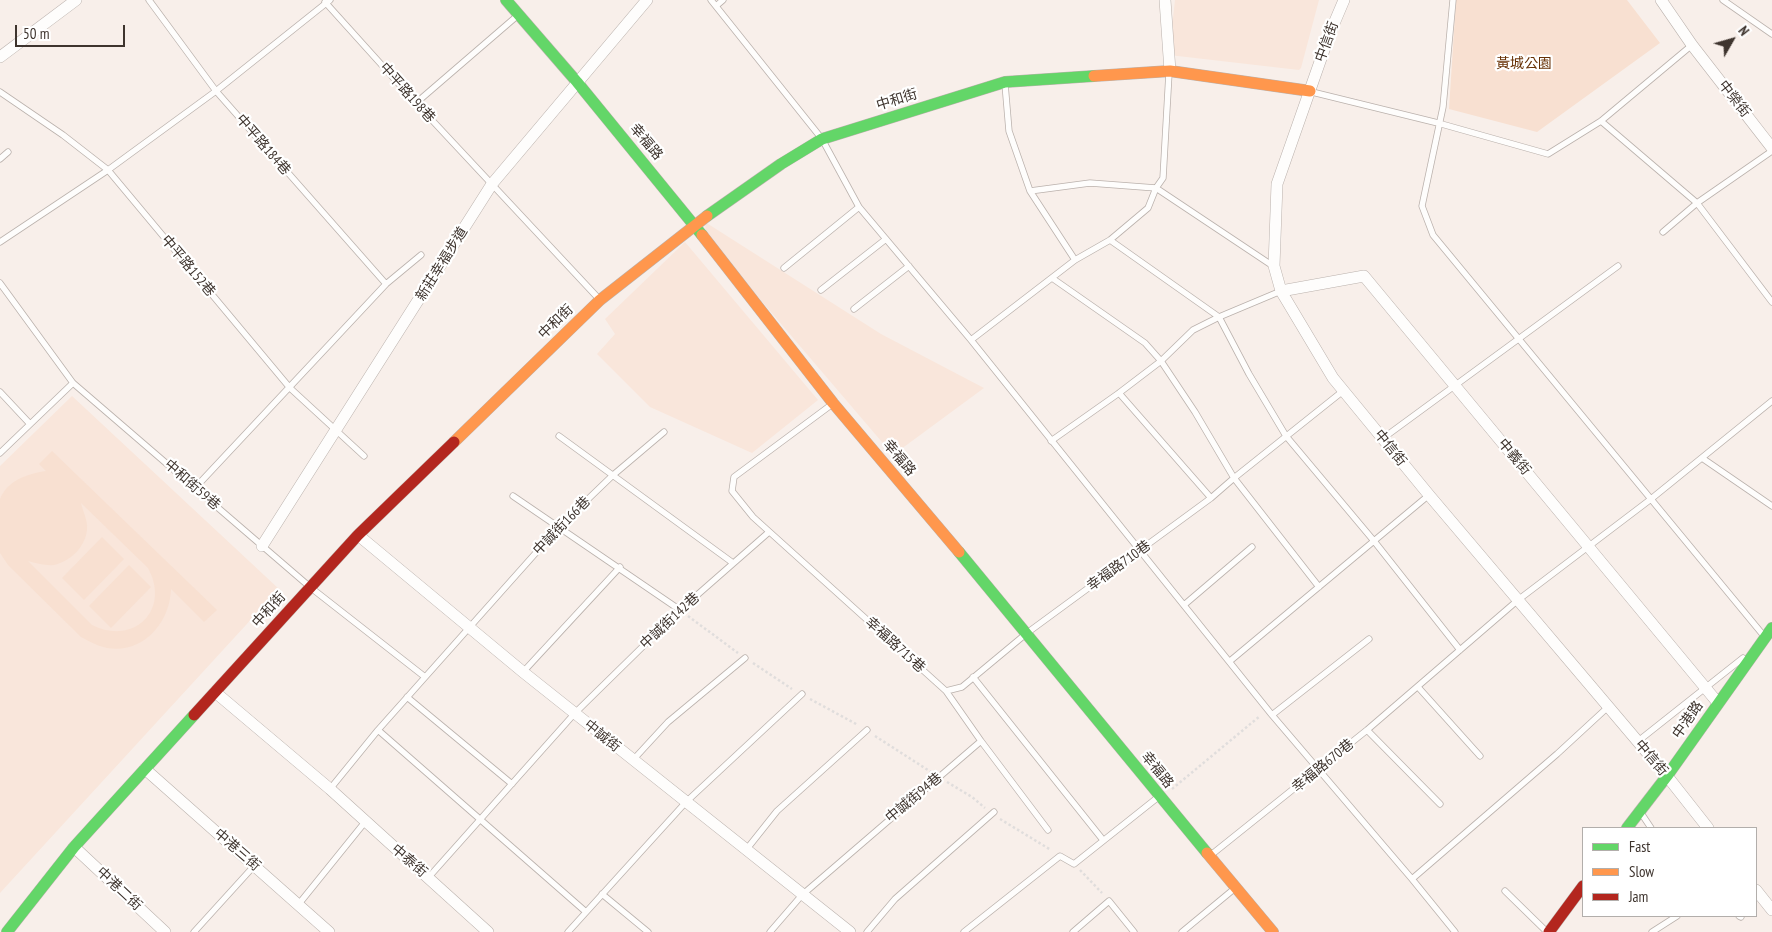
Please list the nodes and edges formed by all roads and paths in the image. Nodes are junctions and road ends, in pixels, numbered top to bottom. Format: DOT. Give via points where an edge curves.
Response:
graph roads {
  1 [pos="76,0"];
  2 [pos="149,0"];
  3 [pos="506,0"];
  4 [pos="647,0"];
  5 [pos="711,0"];
  6 [pos="723,0"];
  7 [pos="1165,0"];
  8 [pos="1344,0"];
  9 [pos="1453,0"];
  10 [pos="1723,0"];
  11 [pos="326,1"];
  12 [pos="1664,1"];
  13 [pos="716,6"];
  14 [pos="519,15"];
  15 [pos="1772,34"];
  16 [pos="1692,45"];
  17 [pos="0,57"];
  18 [pos="1170,71"];
  19 [pos="578,82"];
  20 [pos="1005,82"];
  21 [pos="216,91"];
  22 [pos="1310,91"];
  23 [pos="0,92"];
  24 [pos="416,103"];
  25 [pos="1601,121"];
  26 [pos="1438,123"];
  27 [pos="822,139"];
  28 [pos="1772,150"];
  29 [pos="8,152"];
  30 [pos="0,159"];
  31 [pos="108,170"];
  32 [pos="492,184"];
  33 [pos="1156,188"];
  34 [pos="1030,191"];
  35 [pos="1697,203"];
  36 [pos="860,207"];
  37 [pos="695,225"];
  38 [pos="1663,232"];
  39 [pos="886,238"];
  40 [pos="1110,240"];
  41 [pos="0,242"];
  42 [pos="421,255"];
  43 [pos="1075,260"];
  44 [pos="909,266"];
  45 [pos="1274,266"];
  46 [pos="1618,266"];
  47 [pos="784,268"];
  48 [pos="1052,278"];
  49 [pos="0,283"];
  50 [pos="386,284"];
  51 [pos="821,290"];
  52 [pos="1281,291"];
  53 [pos="600,300"];
  54 [pos="1772,302"];
  55 [pos="854,309"];
  56 [pos="1219,317"];
  57 [pos="1518,339"];
  58 [pos="971,340"];
  59 [pos="1161,361"];
  60 [pos="73,383"];
  61 [pos="1455,385"];
  62 [pos="290,388"];
  63 [pos="1343,391"];
  64 [pos="0,392"];
  65 [pos="1119,393"];
  66 [pos="1772,401"];
  67 [pos="832,403"];
  68 [pos="30,424"];
  69 [pos="336,431"];
  70 [pos="664,432"];
  71 [pos="558,436"];
  72 [pos="1286,436"];
  73 [pos="1382,439"];
  74 [pos="1051,441"];
  75 [pos="0,453"];
  76 [pos="364,456"];
  77 [pos="1702,458"];
  78 [pos="612,476"];
  79 [pos="1234,478"];
  80 [pos="195,488"];
  81 [pos="1429,495"];
  82 [pos="513,496"];
  83 [pos="1211,498"];
  84 [pos="1651,499"];
  85 [pos="1772,506"];
  86 [pos="558,528"];
  87 [pos="769,532"];
  88 [pos="358,535"];
  89 [pos="1374,541"];
  90 [pos="262,546"];
  91 [pos="1588,546"];
  92 [pos="1252,547"];
  93 [pos="1140,552"];
  94 [pos="733,564"];
  95 [pos="620,568"];
  96 [pos="310,587"];
  97 [pos="1319,587"];
  98 [pos="1518,600"];
  99 [pos="1184,605"];
  100 [pos="680,610"];
  101 [pos="469,627"];
  102 [pos="1027,633"];
  103 [pos="1766,637"];
  104 [pos="1368,638"];
  105 [pos="1460,650"];
  106 [pos="745,658"];
  107 [pos="1230,661"];
  108 [pos="523,672"];
  109 [pos="973,677"];
  110 [pos="425,678"];
  111 [pos="1418,687"];
  112 [pos="1706,688"];
  113 [pos="946,691"];
  114 [pos="215,692"];
  115 [pos="802,694"];
  116 [pos="407,698"];
  117 [pos="1718,704"];
  118 [pos="1608,708"];
  119 [pos="1268,710"];
  120 [pos="575,714"];
  121 [pos="1272,715"];
  122 [pos="378,730"];
  123 [pos="867,730"];
  124 [pos="1367,730"];
  125 [pos="981,741"];
  126 [pos="1637,742"];
  127 [pos="1480,756"];
  128 [pos="632,760"];
  129 [pos="145,769"];
  130 [pos="1319,769"];
  131 [pos="1667,776"];
  132 [pos="512,784"];
  133 [pos="330,789"];
  134 [pos="1160,797"];
  135 [pos="686,802"];
  136 [pos="1440,804"];
  137 [pos="994,812"];
  138 [pos="1640,812"];
  139 [pos="481,818"];
  140 [pos="365,822"];
  141 [pos="1628,827"];
  142 [pos="1650,827"];
  143 [pos="1707,827"];
  144 [pos="1048,830"];
  145 [pos="1103,840"];
  146 [pos="74,847"];
  147 [pos="746,850"];
  148 [pos="1210,856"];
  149 [pos="1074,864"];
  150 [pos="254,866"];
  151 [pos="428,878"];
  152 [pos="1412,880"];
  153 [pos="1582,887"];
  154 [pos="1236,888"];
  155 [pos="1505,891"];
  156 [pos="1757,891"];
  157 [pos="602,894"];
  158 [pos="802,895"];
  159 [pos="1109,901"];
  160 [pos="298,905"];
  161 [pos="1772,910"];
  162 [pos="586,912"];
  163 [pos="1674,917"];
  164 [pos="6,932"];
  165 [pos="164,932"];
  166 [pos="194,932"];
  167 [pos="329,932"];
  168 [pos="488,932"];
  169 [pos="568,932"];
  170 [pos="648,932"];
  171 [pos="770,932"];
  172 [pos="850,932"];
  173 [pos="867,932"];
  174 [pos="964,932"];
  175 [pos="1073,932"];
  176 [pos="1134,932"];
  177 [pos="1182,932"];
  178 [pos="1273,932"];
  179 [pos="1455,932"];
  180 [pos="1548,932"];
  181 [pos="1652,932"];
  1 -- 17 [label="street"];
  2 -- 21 [label="lane, 中平路184巷"];
  3 -- 14 [label="street, 幸福路"];
  4 -- 19 [label="street, 新莊幸福步道"];
  5 -- 13 [label="lane"];
  6 -- 13 [label="lane"];
  7 -- 18 [label="street"];
  8 -- 22 [label="street, 中信街"];
  9 -- 26 [label="lane" via="1443,107"];
  10 -- 15 [label="lane"];
  11 -- 21 [label="lane"];
  11 -- 24 [label="lane, 中平路198巷"];
  12 -- 16 [label="street, 中榮街"];
  13 -- 27 [label="lane"];
  14 -- 19 [label="street, 幸福路"];
  14 -- 24 [label="lane"];
  16 -- 25 [label="lane"];
  16 -- 28 [label="street, 中榮街"];
  18 -- 20 [label="street, 中和街"];
  18 -- 22 [label="street, 中和街"];
  18 -- 33 [label="lane" via="1163,178"];
  19 -- 32 [label="street, 新莊幸福步道"];
  19 -- 37 [label="street, 幸福路"];
  20 -- 27 [label="street, 中和街"];
  20 -- 34 [label="lane" via="1009,131"];
  21 -- 31 [label="lane"];
  21 -- 50 [label="lane, 中平路184巷"];
  22 -- 26 [label="lane"];
  22 -- 45 [label="street, 中信街" via="1277,184"];
  23 -- 31 [label="lane, 中平路152巷"];
  24 -- 32 [label="lane, 中平路198巷"];
  25 -- 26 [label="lane" via="1548,154"];
  25 -- 35 [label="lane"];
  26 -- 57 [label="lane" via="1422,206 1433,235"];
  27 -- 36 [label="lane"];
  27 -- 37 [label="street, 中和街"];
  28 -- 35 [label="lane"];
  29 -- 30 [label="lane"];
  31 -- 41 [label="lane"];
  31 -- 62 [label="lane, 中平路152巷"];
  32 -- 53 [label="lane, 中平路198巷"];
  32 -- 69 [label="street, 新莊幸福步道"];
  33 -- 34 [label="lane" via="1090,183"];
  33 -- 40 [label="lane" via="1148,208"];
  33 -- 45 [label="lane"];
  34 -- 43 [label="lane"];
  35 -- 38 [label="lane"];
  35 -- 54 [label="lane"];
  36 -- 39 [label="lane"];
  36 -- 47 [label="lane"];
  37 -- 53 [label="street, 中和街"];
  37 -- 67 [label="street, 幸福路"];
  39 -- 44 [label="lane"];
  39 -- 51 [label="lane"];
  40 -- 43 [label="lane"];
  40 -- 56 [label="lane"];
  42 -- 50 [label="lane"];
  43 -- 48 [label="lane"];
  44 -- 55 [label="lane"];
  44 -- 58 [label="lane"];
  45 -- 52 [label="street, 中信街"];
  46 -- 57 [label="lane"];
  48 -- 58 [label="lane"];
  48 -- 59 [label="lane" via="1145,343"];
  49 -- 60 [label="lane, 中和街59巷"];
  50 -- 62 [label="lane"];
  52 -- 56 [label="lane"];
  52 -- 61 [label="street, 中義街" via="1364,276"];
  52 -- 63 [label="street, 中信街"];
  53 -- 88 [label="street, 中和街"];
  56 -- 59 [label="lane" via="1193,330"];
  56 -- 72 [label="lane"];
  57 -- 61 [label="lane"];
  57 -- 84 [label="lane"];
  58 -- 74 [label="lane"];
  59 -- 65 [label="lane"];
  59 -- 79 [label="lane"];
  60 -- 68 [label="lane"];
  60 -- 80 [label="lane, 中和街59巷"];
  61 -- 73 [label="lane"];
  61 -- 91 [label="street, 中義街"];
  62 -- 69 [label="lane, 中平路152巷"];
  62 -- 80 [label="lane"];
  63 -- 72 [label="lane, 幸福路710巷"];
  63 -- 73 [label="street, 中信街"];
  64 -- 68 [label="lane"];
  65 -- 74 [label="lane"];
  65 -- 83 [label="lane"];
  66 -- 77 [label="lane, 幸福路670巷"];
  67 -- 87 [label="lane, 幸福路715巷" via="734,477 732,490"];
  67 -- 102 [label="street, 幸福路"];
  68 -- 75 [label="lane"];
  69 -- 76 [label="lane, 中平路152巷"];
  69 -- 90 [label="street, 新莊幸福步道"];
  70 -- 78 [label="lane, 中誠街166巷"];
  71 -- 78 [label="lane"];
  72 -- 79 [label="lane, 幸福路710巷"];
  72 -- 89 [label="lane"];
  73 -- 81 [label="street, 中信街"];
  74 -- 93 [label="lane"];
  77 -- 84 [label="lane, 幸福路670巷"];
  77 -- 85 [label="lane"];
  78 -- 86 [label="lane, 中誠街166巷"];
  78 -- 94 [label="lane"];
  79 -- 83 [label="lane, 幸福路710巷"];
  79 -- 97 [label="lane"];
  80 -- 90 [label="lane, 中和街59巷"];
  81 -- 89 [label="lane"];
  81 -- 98 [label="street, 中信街"];
  82 -- 86 [label="lane"];
  83 -- 93 [label="lane, 幸福路710巷"];
  84 -- 91 [label="lane, 幸福路670巷"];
  84 -- 103 [label="lane"];
  86 -- 95 [label="lane"];
  86 -- 101 [label="lane, 中誠街166巷"];
  87 -- 94 [label="lane, 中誠街142巷"];
  87 -- 113 [label="lane, 幸福路715巷"];
  88 -- 96 [label="street, 中和街"];
  88 -- 101 [label="street, 中誠街"];
  89 -- 97 [label="lane"];
  89 -- 105 [label="lane"];
  90 -- 96 [label="lane, 中和街59巷"];
  91 -- 98 [label="lane, 幸福路670巷"];
  91 -- 112 [label="street, 中義街"];
  92 -- 99 [label="lane"];
  93 -- 99 [label="lane"];
  93 -- 102 [label="lane, 幸福路710巷"];
  94 -- 100 [label="lane, 中誠街142巷"];
  95 -- 100 [label="lane"];
  95 -- 108 [label="lane"];
  96 -- 110 [label="lane, 中和街59巷"];
  96 -- 114 [label="street, 中和街"];
  97 -- 107 [label="lane"];
  98 -- 105 [label="lane, 幸福路670巷"];
  98 -- 118 [label="street, 中信街"];
  99 -- 107 [label="lane"];
  100 -- 120 [label="lane, 中誠街142巷"];
  101 -- 108 [label="street, 中誠街"];
  101 -- 110 [label="lane, 中誠街166巷"];
  102 -- 109 [label="lane"];
  102 -- 134 [label="street, 幸福路"];
  103 -- 112 [label="lane"];
  103 -- 117 [label="street, 中港路"];
  104 -- 121 [label="lane"];
  105 -- 111 [label="lane, 幸福路670巷"];
  106 -- 128 [label="lane" via="668,722"];
  107 -- 119 [label="lane"];
  108 -- 120 [label="street, 中誠街"];
  109 -- 113 [label="lane" via="962,687"];
  109 -- 145 [label="lane"];
  110 -- 116 [label="lane, 中誠街166巷"];
  111 -- 124 [label="lane, 幸福路670巷"];
  111 -- 127 [label="lane"];
  112 -- 117 [label="street, 中義街"];
  112 -- 126 [label="lane"];
  113 -- 125 [label="lane"];
  114 -- 129 [label="street, 中和街"];
  114 -- 133 [label="street, 中泰街"];
  115 -- 135 [label="lane"];
  116 -- 122 [label="lane, 中誠街166巷"];
  116 -- 132 [label="lane"];
  117 -- 131 [label="street, 中港路"];
  118 -- 126 [label="street, 中信街"];
  118 -- 152 [label="lane"];
  119 -- 121 [label="lane"];
  119 -- 134 [label="path"];
  120 -- 128 [label="street, 中誠街"];
  120 -- 132 [label="lane, 中誠街142巷"];
  121 -- 130 [label="lane"];
  122 -- 133 [label="lane, 中誠街166巷"];
  122 -- 139 [label="lane"];
  123 -- 147 [label="lane" via="777,811"];
  124 -- 130 [label="lane, 幸福路670巷"];
  124 -- 136 [label="lane"];
  125 -- 144 [label="lane"];
  125 -- 158 [label="lane, 中誠街94巷"];
  126 -- 131 [label="street, 中信街"];
  128 -- 135 [label="street, 中誠街"];
  129 -- 146 [label="street, 中和街"];
  129 -- 150 [label="street, 中港三街"];
  130 -- 148 [label="lane, 幸福路670巷"];
  130 -- 152 [label="lane"];
  131 -- 138 [label="street, 中港路"];
  131 -- 143 [label="street, 中信街"];
  132 -- 139 [label="lane, 中誠街142巷"];
  133 -- 140 [label="street, 中泰街"];
  134 -- 145 [label="lane"];
  134 -- 148 [label="street, 幸福路"];
  135 -- 147 [label="street, 中誠街"];
  135 -- 157 [label="lane"];
  137 -- 173 [label="lane" via="895,899"];
  138 -- 141 [label="street, 中港路"];
  138 -- 142 [label="lane"];
  139 -- 151 [label="lane, 中誠街142巷"];
  139 -- 162 [label="lane"];
  140 -- 151 [label="street, 中泰街"];
  140 -- 160 [label="lane"];
  145 -- 149 [label="lane"];
  146 -- 164 [label="street, 中和街"];
  146 -- 165 [label="street, 中港二街"];
  147 -- 158 [label="street, 中誠街"];
  148 -- 154 [label="street, 幸福路"];
  149 -- 159 [label="path"];
  149 -- 174 [label="lane" via="1060,856"];
  150 -- 160 [label="street, 中港三街"];
  150 -- 166 [label="lane"];
  151 -- 168 [label="street, 中泰街"];
  152 -- 179 [label="lane"];
  153 -- 180 [label="street"];
  154 -- 177 [label="lane"];
  154 -- 178 [label="street, 幸福路"];
  155 -- 180 [label="lane"];
  156 -- 161 [label="street"];
  157 -- 162 [label="lane"];
  157 -- 170 [label="lane"];
  158 -- 171 [label="lane, 中誠街94巷"];
  158 -- 172 [label="street, 中誠街"];
  159 -- 175 [label="lane"];
  159 -- 176 [label="lane"];
  160 -- 167 [label="street, 中港三街"];
  162 -- 169 [label="lane"];
  163 -- 181 [label="lane"];
}
